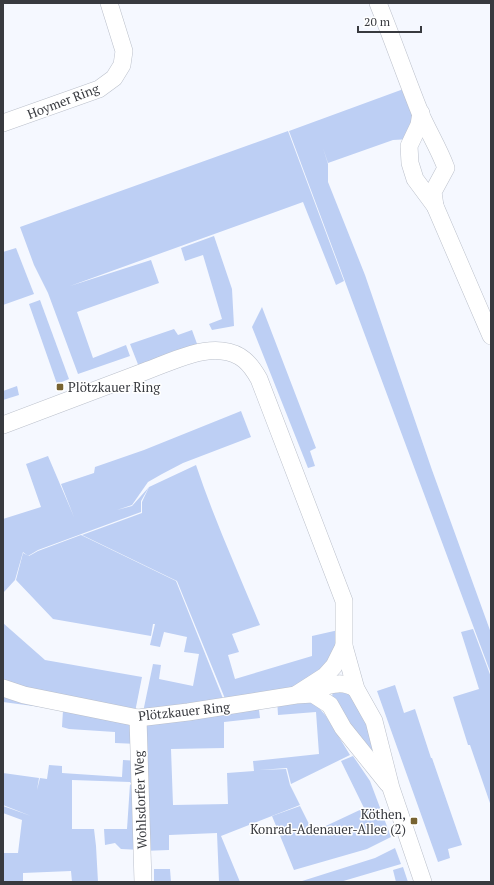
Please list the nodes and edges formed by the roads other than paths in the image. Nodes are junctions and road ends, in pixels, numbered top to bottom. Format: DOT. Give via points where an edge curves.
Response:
graph roads {
  1 [pos="109,3"];
  2 [pos="378,3"];
  3 [pos="420,113"];
  4 [pos="3,123"];
  5 [pos="435,206"];
  6 [pos="491,336"];
  7 [pos="3,425"];
  8 [pos="344,646"];
  9 [pos="332,685"];
  10 [pos="3,688"];
  11 [pos="356,689"];
  12 [pos="296,695"];
  13 [pos="330,705"];
  14 [pos="138,718"];
  15 [pos="391,788"];
  16 [pos="143,882"];
  17 [pos="423,882"];
  1 -- 4 [label="street, Hoymer Ring" via="124,51 122,65 114,78 99,89"];
  2 -- 3 [label="street"];
  3 -- 5 [label="street" via="430,136 440,150 446,168 434,192"];
  3 -- 5 [label="street" via="419,125 409,146 410,163 416,179"];
  5 -- 6 [label="street"];
  7 -- 8 [label="street, Plötzkauer Ring" via="183,357 208,351 221,351 242,358 251,365 259,379 344,601"];
  8 -- 9 [label="street, Plötzkauer Ring"];
  8 -- 11 [label="street, Plötzkauer Ring"];
  8 -- 12 [label="street, Plötzkauer Ring" via="334,666 325,676"];
  9 -- 11 [label="street, Plötzkauer Ring" via="345,683"];
  9 -- 12 [label="street, Plötzkauer Ring"];
  9 -- 13 [label="street, Plötzkauer Ring"];
  10 -- 14 [label="street, Plötzkauer Ring" via="24,695"];
  11 -- 15 [label="street, Plötzkauer Ring" via="374,721"];
  12 -- 13 [label="street, Plötzkauer Ring" via="313,694"];
  12 -- 14 [label="street, Plötzkauer Ring"];
  13 -- 15 [label="street, Plötzkauer Ring" via="343,728"];
  14 -- 16 [label="street, Wohlsdorfer Weg"];
  15 -- 17 [label="street, Plötzkauer Ring"];
}
